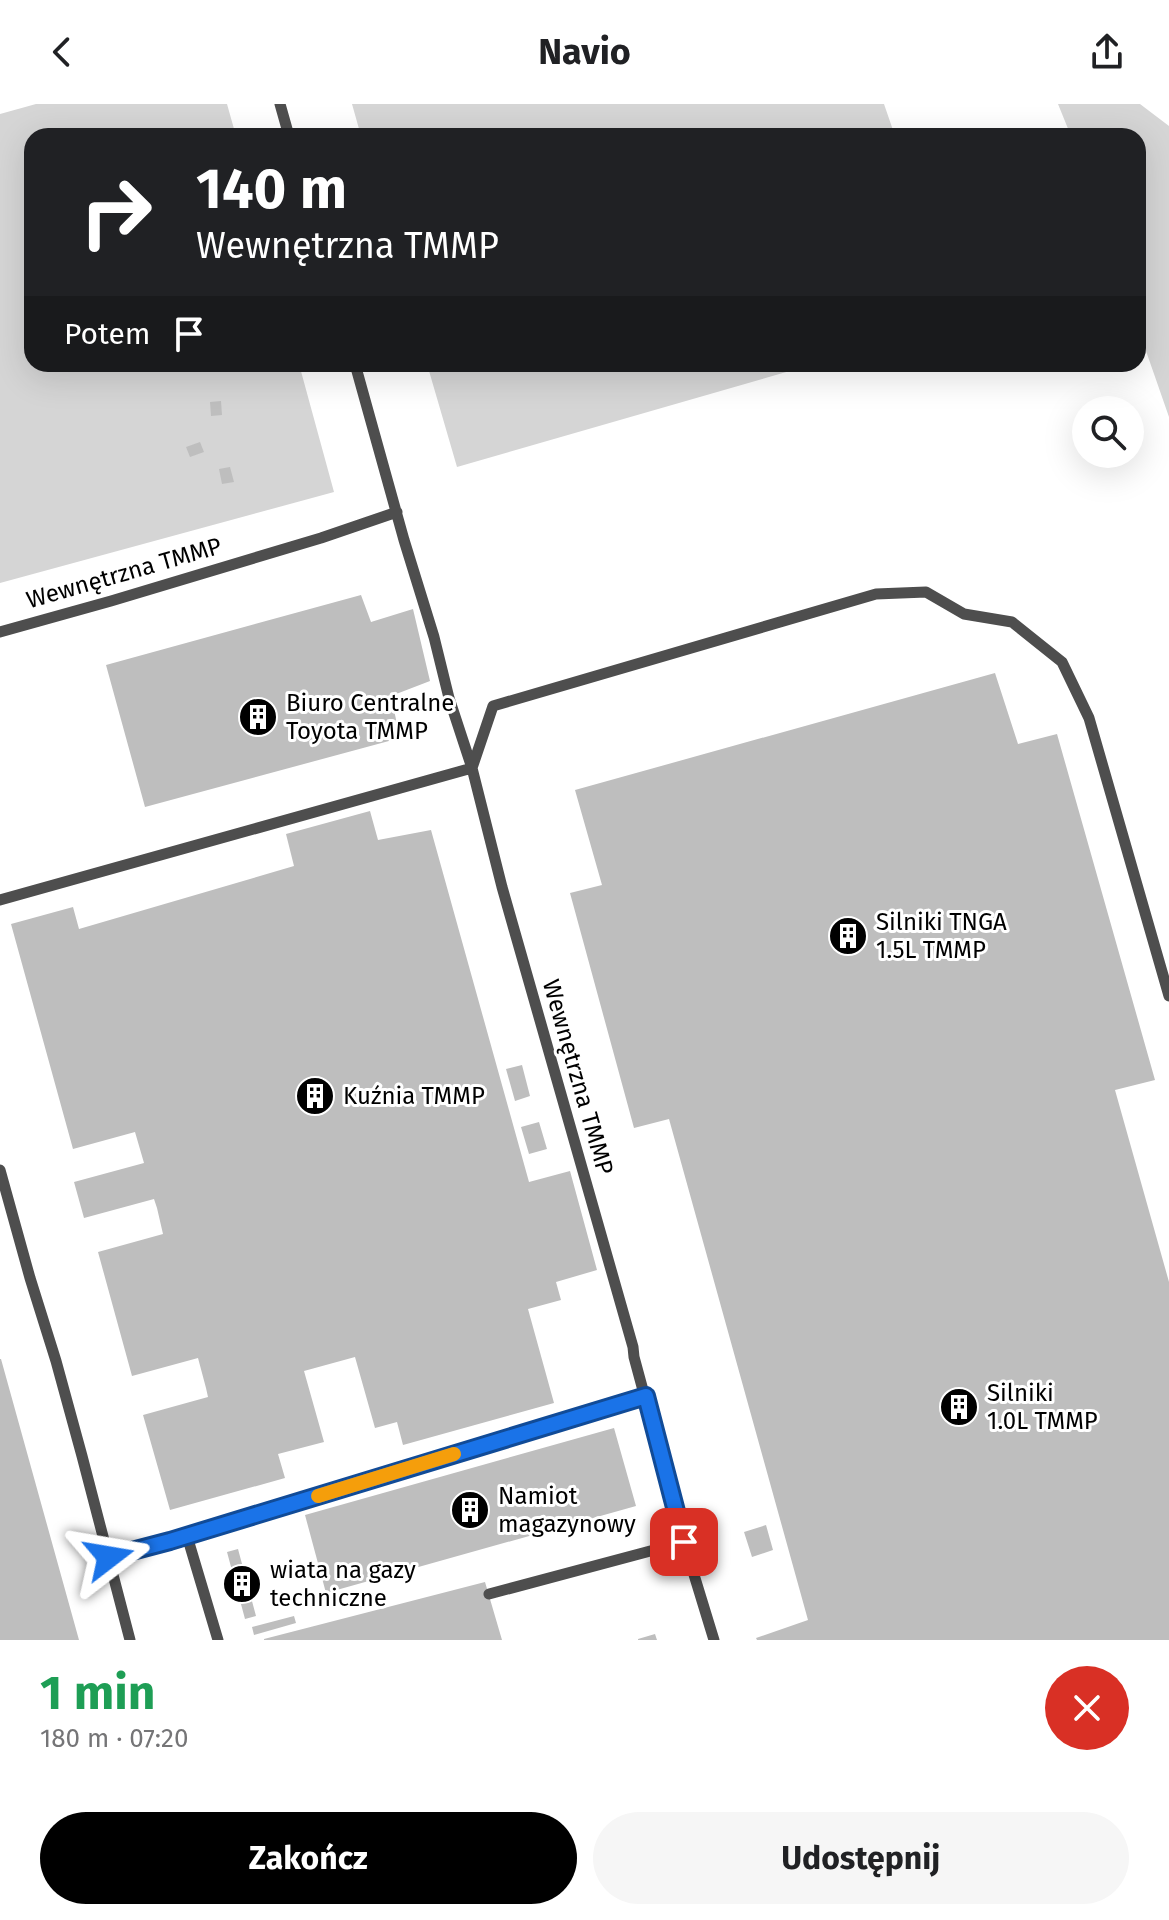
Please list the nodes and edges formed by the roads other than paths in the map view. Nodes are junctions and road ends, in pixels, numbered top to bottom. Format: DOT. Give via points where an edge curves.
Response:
graph roads {
  1 [pos="280,104"];
  2 [pos="287,128"];
  3 [pos="357,372"];
  4 [pos="397,512"];
  5 [pos="0,632"];
  6 [pos="472,768"];
  7 [pos="0,900"];
  8 [pos="1169,996"];
  9 [pos="0,1170"];
  10 [pos="646,1396"];
  11 [pos="187,1536"];
  12 [pos="684,1542"];
  13 [pos="109,1557"];
  14 [pos="489,1594"];
  15 [pos="130,1640"];
  16 [pos="218,1640"];
  17 [pos="714,1640"];
  1 -- 2 [label="lane"];
  3 -- 4 [label="lane, Wewnętrzna TMMP"];
  4 -- 5 [label="lane, Wewnętrzna TMMP"];
  4 -- 6 [label="lane, Wewnętrzna TMMP"];
  6 -- 7 [label="lane"];
  6 -- 8 [label="lane" via="493,706 876,594 926,592 964,614 1012,622 1062,662 1089,718"];
  6 -- 10 [label="lane, Wewnętrzna TMMP"];
  9 -- 13 [label="lane"];
  10 -- 11 [label="lane"];
  10 -- 12 [label="lane, Wewnętrzna TMMP"];
  11 -- 13 [label="lane"];
  11 -- 16 [label="lane"];
  12 -- 14 [label="lane"];
  12 -- 17 [label="lane, Wewnętrzna TMMP"];
  13 -- 15 [label="lane"];
}
